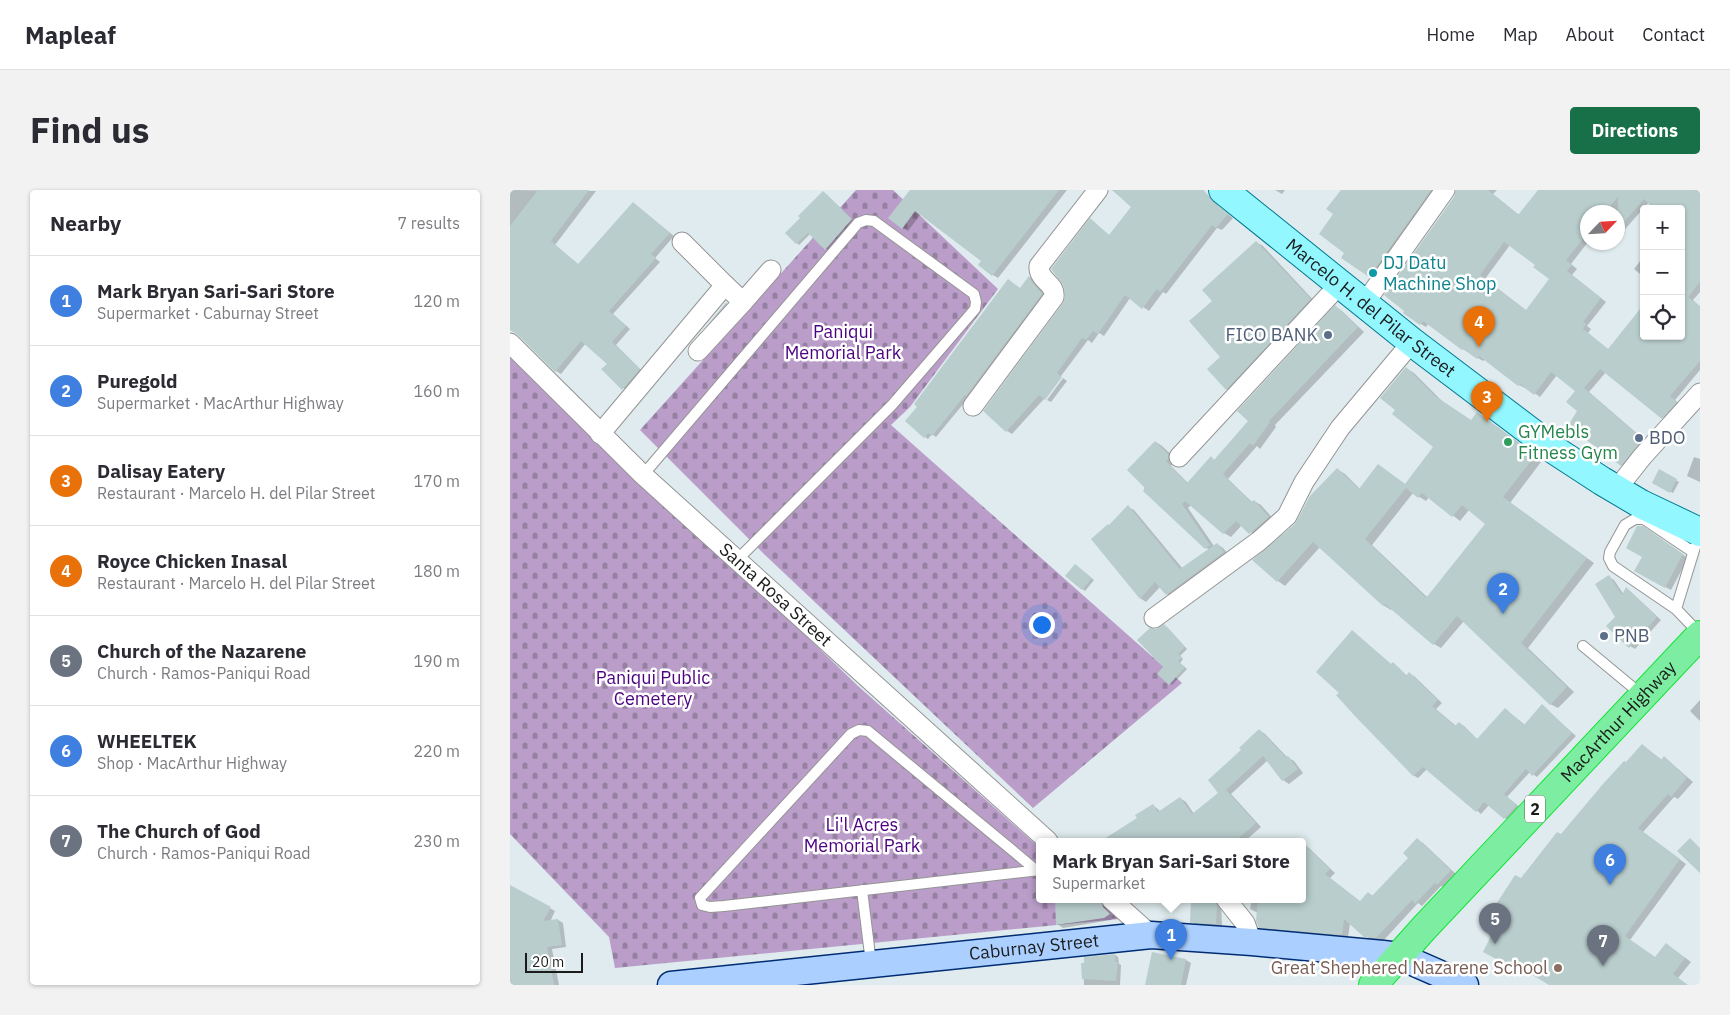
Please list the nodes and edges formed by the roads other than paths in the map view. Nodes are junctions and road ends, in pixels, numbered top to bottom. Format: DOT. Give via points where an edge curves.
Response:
graph roads {
  1 [pos="1098,190"];
  2 [pos="1223,190"];
  3 [pos="1445,190"];
  4 [pos="682,242"];
  5 [pos="772,270"];
  6 [pos="725,285"];
  7 [pos="1339,285"];
  8 [pos="742,302"];
  9 [pos="1364,304"];
  10 [pos="1412,342"];
  11 [pos="510,343"];
  12 [pos="698,351"];
  13 [pos="1700,393"];
  14 [pos="973,406"];
  15 [pos="600,434"];
  16 [pos="1179,457"];
  17 [pos="643,475"];
  18 [pos="1616,490"];
  19 [pos="1698,538"];
  20 [pos="737,560"];
  21 [pos="1676,609"];
  22 [pos="1154,618"];
  23 [pos="1700,635"];
  24 [pos="1583,646"];
  25 [pos="1642,696"];
  26 [pos="1045,838"];
  27 [pos="1036,868"];
  28 [pos="1036,870"];
  29 [pos="862,890"];
  30 [pos="1116,903"];
  31 [pos="1229,903"];
  32 [pos="1152,935"];
  33 [pos="1252,942"];
  34 [pos="1399,956"];
  35 [pos="871,964"];
  36 [pos="799,978"];
  37 [pos="671,985"];
  38 [pos="1373,985"];
  39 [pos="1465,985"];
  1 -- 14 [label="street" via="1039,266 1038,272 1052,286 1054,297"];
  2 -- 7 [label="main road, Marcelo H. del Pilar Street"];
  3 -- 9 [label="street"];
  4 -- 6 [label="street"];
  5 -- 8 [label="street"];
  6 -- 8 [label="street"];
  6 -- 15 [label="street"];
  7 -- 9 [label="main road, Marcelo H. del Pilar Street"];
  7 -- 16 [label="street"];
  8 -- 12 [label="street"];
  9 -- 10 [label="main road, Marcelo H. del Pilar Street"];
  10 -- 18 [label="main road, Marcelo H. del Pilar Street" via="1556,451"];
  10 -- 22 [label="street" via="1340,428 1304,482 1288,516"];
  11 -- 15 [label="street, Santa Rosa Street"];
  13 -- 18 [label="street"];
  15 -- 17 [label="street, Santa Rosa Street"];
  17 -- 20 [label="street, Santa Rosa Street"];
  17 -- 20 [label="lane" via="858,224 874,220 974,294 974,309 911,385"];
  18 -- 19 [label="main road, Marcelo H. del Pilar Street"];
  19 -- 21 [label="lane"];
  19 -- 21 [label="lane" via="1644,519 1635,519 1626,525 1610,552 1613,566"];
  20 -- 26 [label="street, Santa Rosa Street"];
  21 -- 23 [label="lane"];
  23 -- 25 [label="highway, MacArthur Highway / 2"];
  24 -- 25 [label="lane"];
  25 -- 34 [label="highway, MacArthur Highway / 2"];
  27 -- 29 [label="lane" via="868,731 859,730 851,734 700,898 702,904 710,908"];
  28 -- 29 [label="lane"];
  29 -- 35 [label="lane"];
  30 -- 32 [label="street"];
  31 -- 33 [label="street" via="1245,924"];
  32 -- 33 [label="street, Caburnay Street"];
  32 -- 35 [label="street, Caburnay Street"];
  33 -- 34 [label="street, Caburnay Street"];
  34 -- 38 [label="highway, MacArthur Highway / 2"];
  34 -- 39 [label="street, Caburnay Street"];
  35 -- 36 [label="street, Caburnay Street"];
  36 -- 37 [label="street, Caburnay Street"];
}
